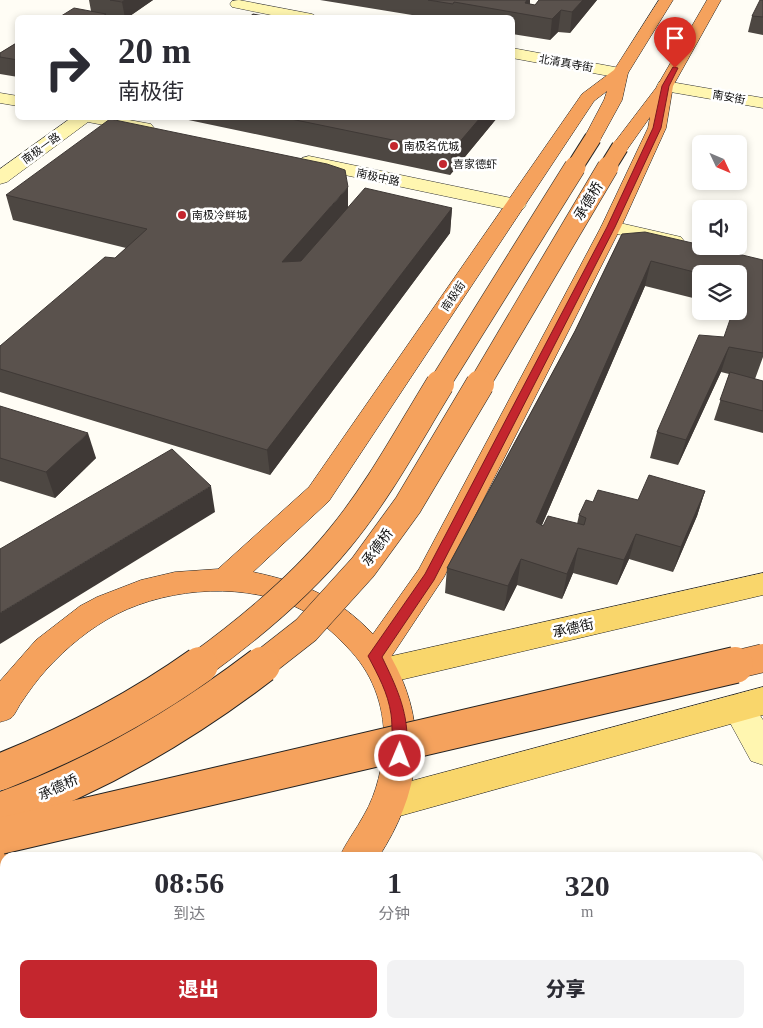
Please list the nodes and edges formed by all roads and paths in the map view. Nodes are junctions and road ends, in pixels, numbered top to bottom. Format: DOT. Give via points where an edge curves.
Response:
graph roads {
  1 [pos="666,0"];
  2 [pos="714,0"];
  3 [pos="240,2"];
  4 [pos="224,13"];
  5 [pos="298,15"];
  6 [pos="515,54"];
  7 [pos="620,73"];
  8 [pos="665,86"];
  9 [pos="0,98"];
  10 [pos="15,100"];
  11 [pos="763,103"];
  12 [pos="79,120"];
  13 [pos="103,120"];
  14 [pos="161,131"];
  15 [pos="295,159"];
  16 [pos="0,178"];
  17 [pos="516,205"];
  18 [pos="611,227"];
  19 [pos="692,245"];
  20 [pos="225,580"];
  21 [pos="763,584"];
  22 [pos="763,658"];
  23 [pos="379,664"];
  24 [pos="750,704"];
  25 [pos="0,708"];
  26 [pos="763,750"];
  27 [pos="0,772"];
  28 [pos="389,803"];
  29 [pos="0,811"];
  30 [pos="0,836"];
  31 [pos="361,852"];
  1 -- 7 [label="highway, 南极街"];
  2 -- 8 [label="highway"];
  3 -- 4 [label="street"];
  3 -- 5 [label="street"];
  6 -- 7 [label="street, 北清真寺街"];
  7 -- 17 [label="highway, 南极街" via="588,98"];
  7 -- 27 [label="highway, 承德桥, bridge" via="613,100 593,138 368,500 334,545 266,612 168,686 105,725"];
  8 -- 11 [label="street, 南安街"];
  8 -- 18 [label="highway" via="657,128"];
  8 -- 29 [label="highway, 承德桥, bridge" via="620,147 408,505 363,567 306,630 207,704 124,756"];
  9 -- 10 [label="street"];
  12 -- 16 [label="street, 南极一路"];
  13 -- 14 [label="street"];
  15 -- 17 [label="street, 南极中路"];
  17 -- 20 [label="highway, 南极街" via="319,494"];
  18 -- 19 [label="street"];
  18 -- 23 [label="highway" via="430,577"];
  20 -- 23 [label="highway" via="276,587 322,607 348,626"];
  20 -- 25 [label="highway" via="166,585 108,605 81,620 34,660"];
  21 -- 23 [label="main road, 承德街"];
  22 -- 30 [label="highway, bridge"];
  23 -- 28 [label="highway" via="392,690 400,733 400,756"];
  24 -- 26 [label="street"];
  24 -- 28 [label="main road"];
  28 -- 31 [label="highway"];
}
